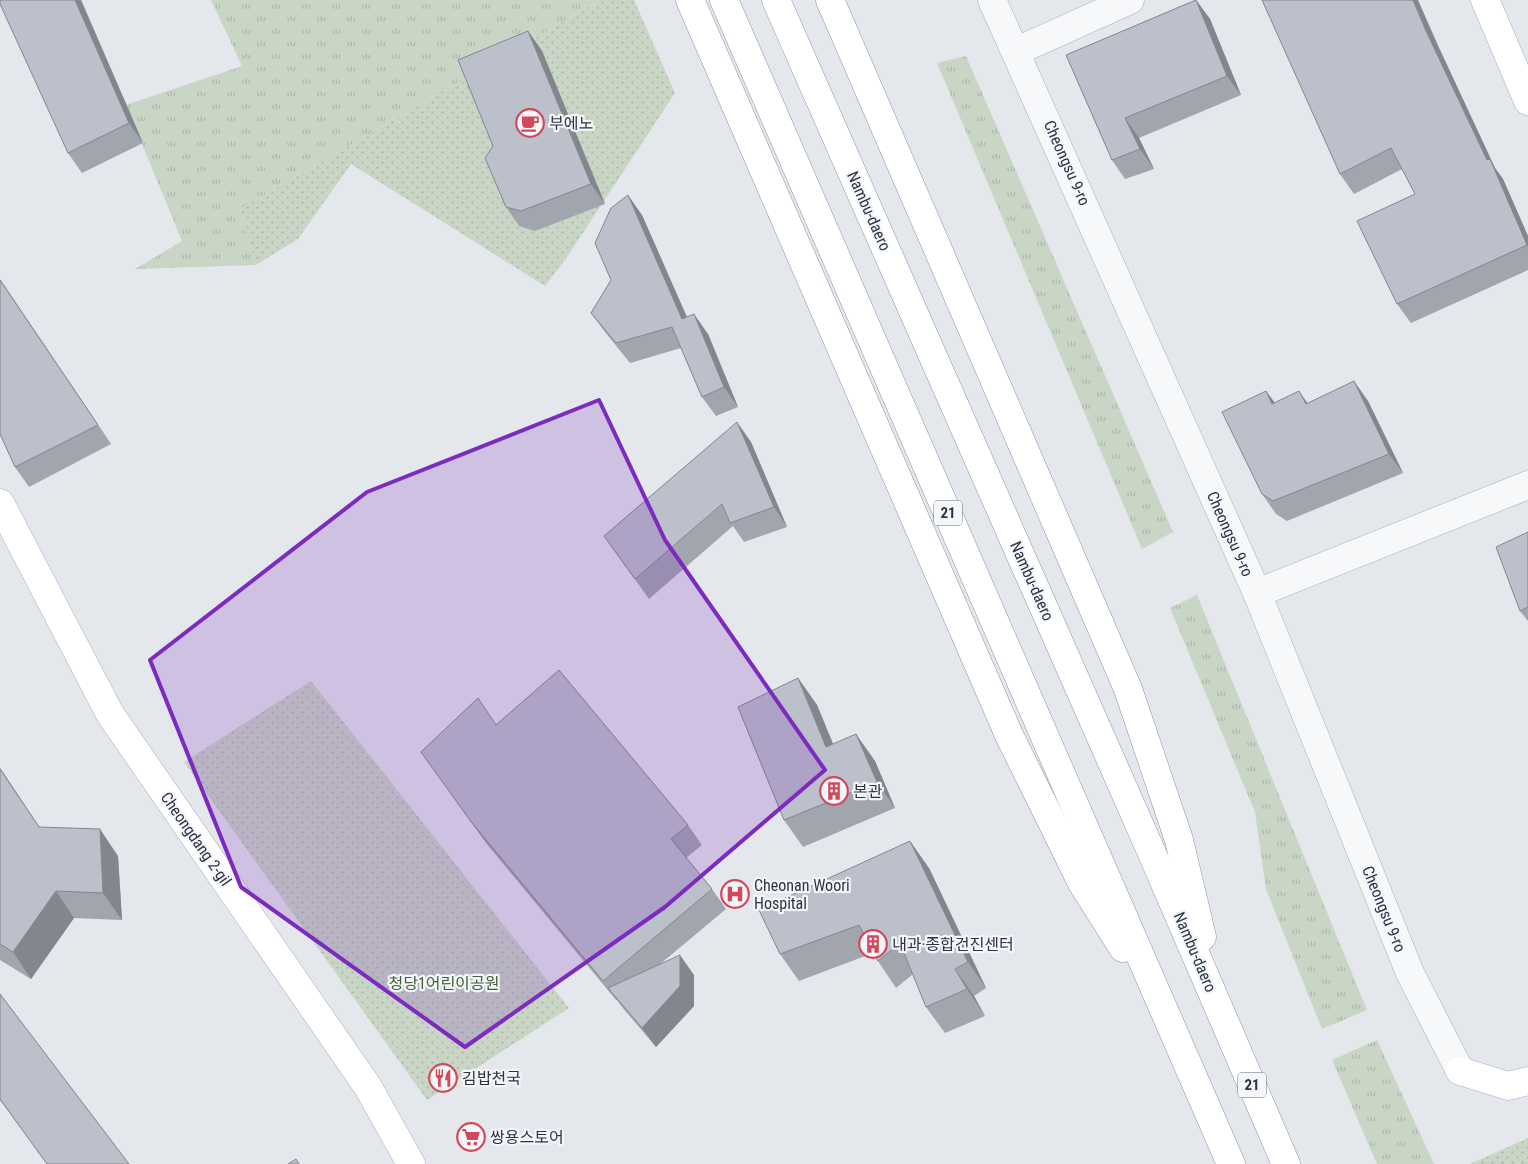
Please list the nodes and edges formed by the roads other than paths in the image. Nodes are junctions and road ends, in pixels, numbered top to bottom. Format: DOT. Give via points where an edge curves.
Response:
graph roads {
  1 [pos="690,0"];
  2 [pos="724,0"];
  3 [pos="776,0"];
  4 [pos="830,0"];
  5 [pos="992,0"];
  6 [pos="1130,0"];
  7 [pos="1485,0"];
  8 [pos="1017,50"];
  9 [pos="1528,100"];
  10 [pos="1528,484"];
  11 [pos="0,503"];
  12 [pos="1256,593"];
  13 [pos="1218,1007"];
  14 [pos="1172,1026"];
  15 [pos="1460,1071"];
  16 [pos="1528,1081"];
  17 [pos="411,1164"];
  18 [pos="1231,1164"];
  19 [pos="1286,1164"];
  1 -- 14 [label="main road" via="1009,734 1082,883"];
  2 -- 14 [label="main road, 21"];
  3 -- 13 [label="main road, Nambu-daero / 21"];
  4 -- 13 [label="main road" via="1128,689 1179,840"];
  5 -- 8 [label="street, Cheongsu 9-ro"];
  6 -- 8 [label="street"];
  7 -- 9 [label="main road"];
  8 -- 12 [label="street, Cheongsu 9-ro"];
  10 -- 12 [label="street"];
  11 -- 17 [label="main road, Cheongdang 2-gil" via="110,714 368,1086"];
  12 -- 15 [label="street, Cheongsu 9-ro" via="1410,973"];
  13 -- 19 [label="main road, Nambu-daero / 21"];
  14 -- 18 [label="main road, 21"];
  15 -- 16 [label="main road" via="1508,1086"];
}
